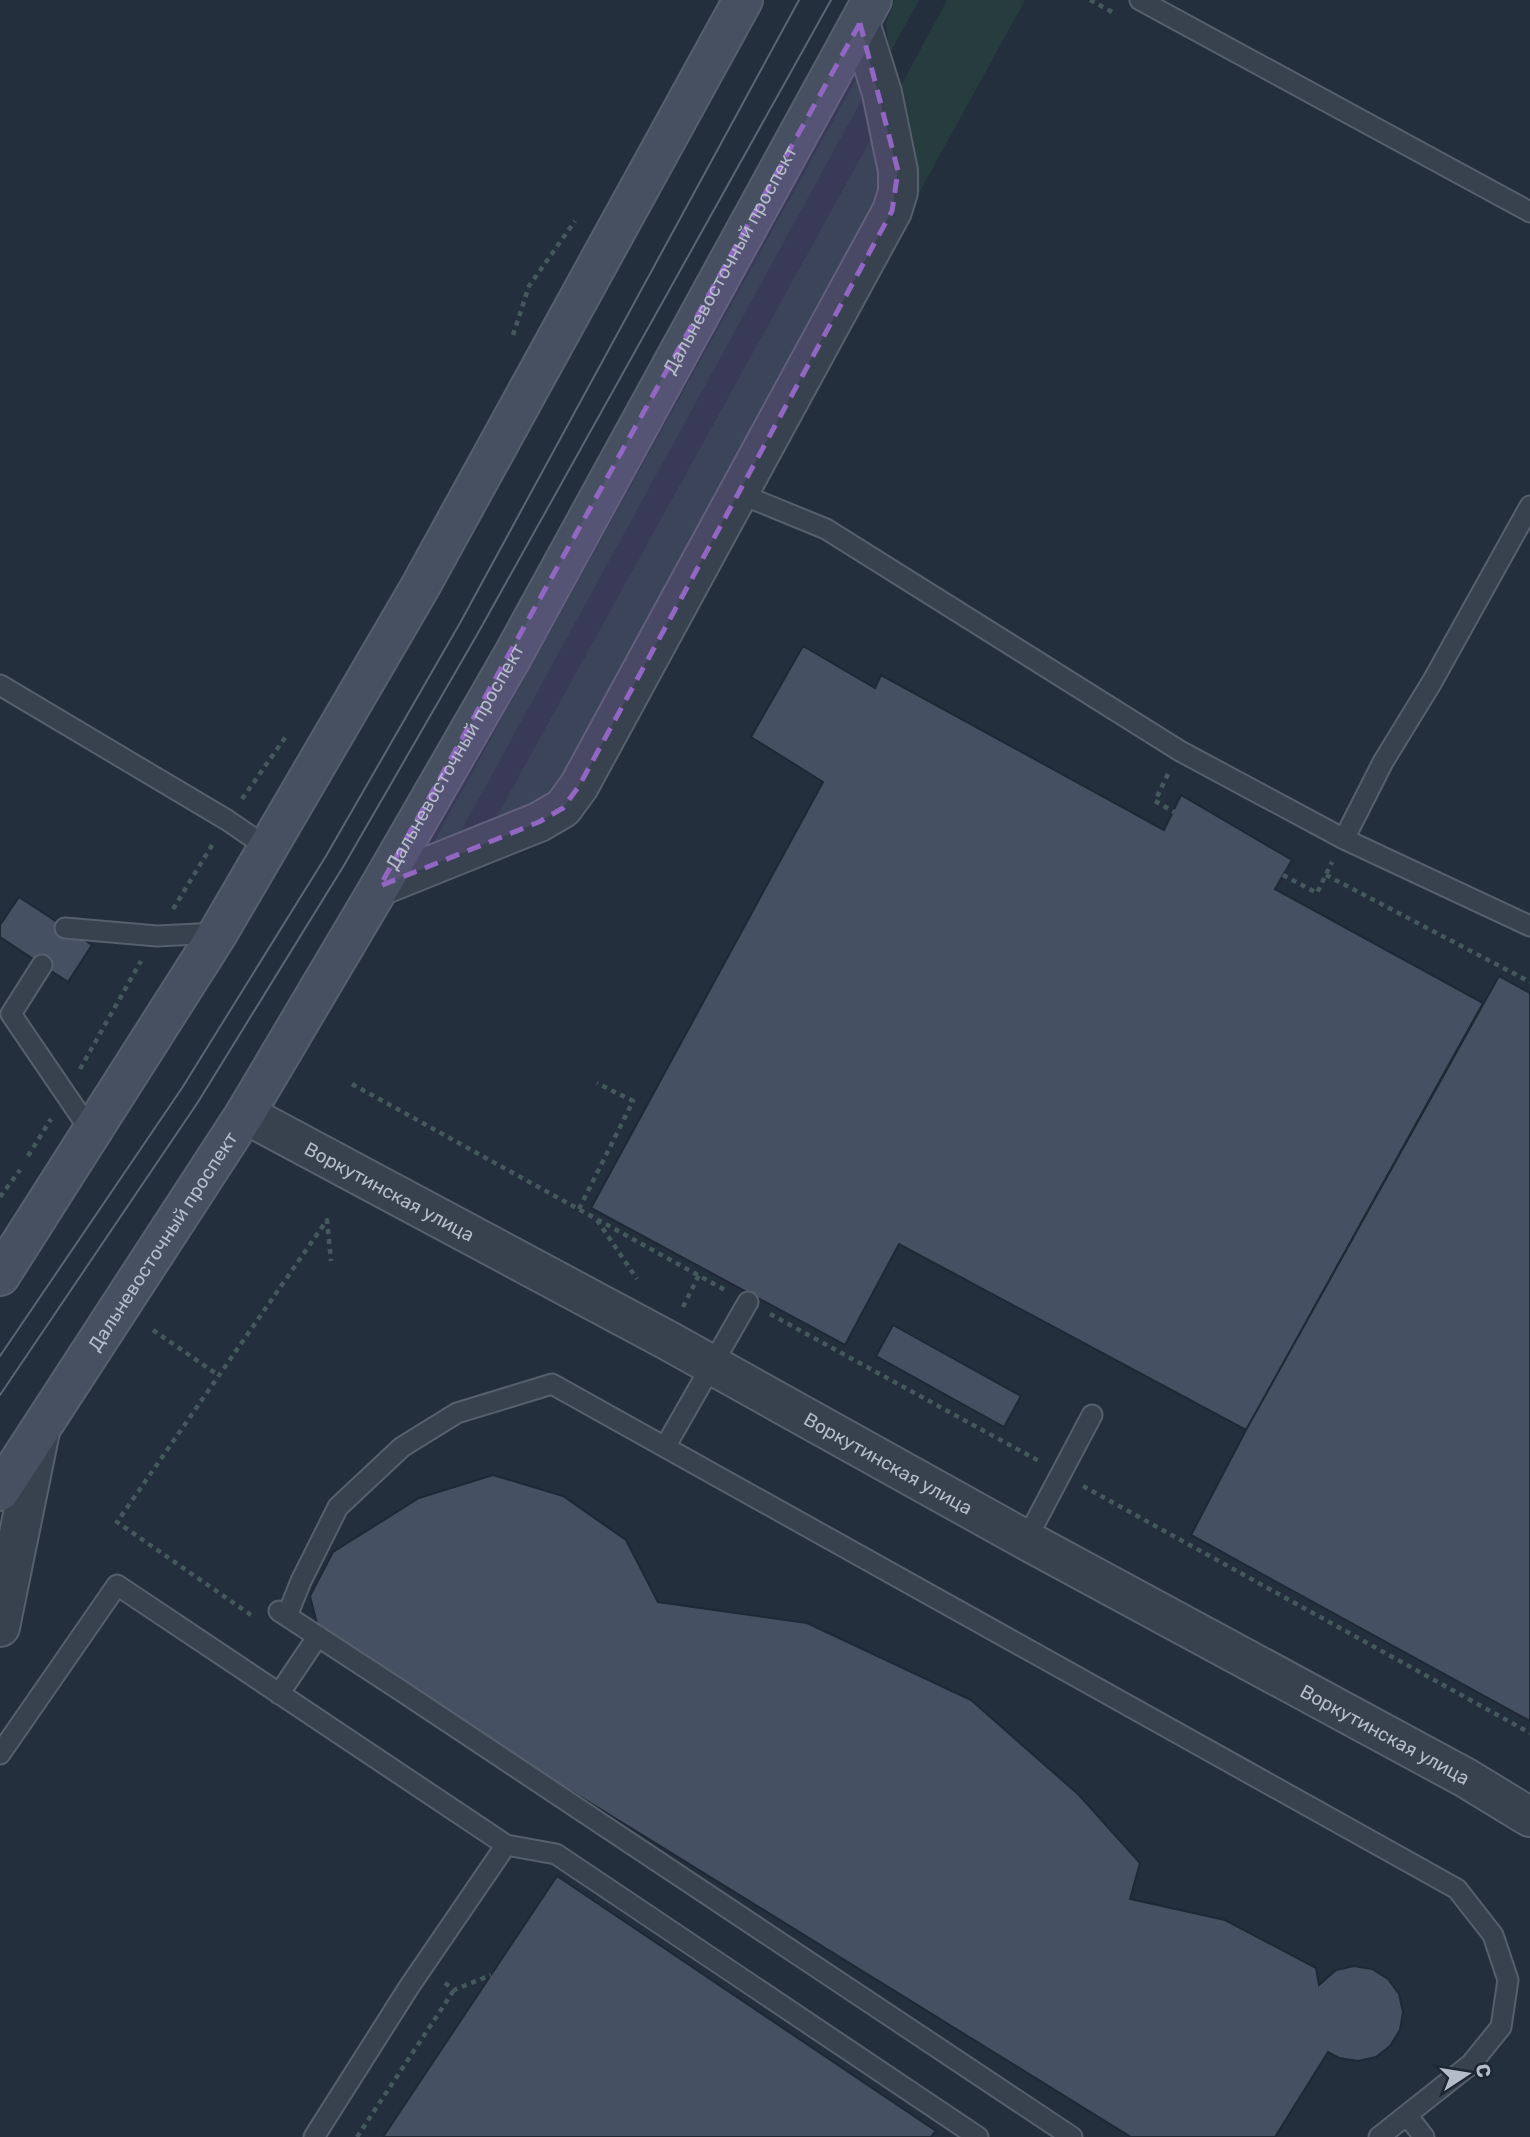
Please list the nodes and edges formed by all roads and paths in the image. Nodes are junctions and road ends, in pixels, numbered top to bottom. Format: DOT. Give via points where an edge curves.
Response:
graph roads {
  1 [pos="743,0"];
  2 [pos="1140,0"];
  3 [pos="866,12"];
  4 [pos="1530,212"];
  5 [pos="738,493"];
  6 [pos="1530,506"];
  7 [pos="0,685"];
  8 [pos="1180,751"];
  9 [pos="1174,812"];
  10 [pos="228,820"];
  11 [pos="1344,839"];
  12 [pos="268,848"];
  13 [pos="1283,875"];
  14 [pos="1326,875"];
  15 [pos="380,887"];
  16 [pos="1530,926"];
  17 [pos="65,928"];
  18 [pos="218,933"];
  19 [pos="157,936"];
  20 [pos="42,965"];
  21 [pos="1530,982"];
  22 [pos="597,1083"];
  23 [pos="352,1084"];
  24 [pos="66,1094"];
  25 [pos="245,1114"];
  26 [pos="92,1133"];
  27 [pos="0,1197"];
  28 [pos="596,1219"];
  29 [pos="331,1261"];
  30 [pos="699,1275"];
  31 [pos="0,1276"];
  32 [pos="642,1288"];
  33 [pos="748,1302"];
  34 [pos="682,1310"];
  35 [pos="153,1330"];
  36 [pos="712,1365"];
  37 [pos="218,1375"];
  38 [pos="1092,1415"];
  39 [pos="40,1431"];
  40 [pos="665,1447"];
  41 [pos="0,1491"];
  42 [pos="1026,1540"];
  43 [pos="283,1614"];
  44 [pos="0,1627"];
  45 [pos="318,1636"];
  46 [pos="279,1694"];
  47 [pos="0,1754"];
  48 [pos="1530,1817"];
  49 [pos="506,1845"];
  50 [pos="423,1966"];
  51 [pos="491,1975"];
  52 [pos="454,1990"];
  53 [pos="1407,2115"];
  54 [pos="314,2137"];
  55 [pos="357,2137"];
  56 [pos="978,2137"];
  57 [pos="1072,2137"];
  58 [pos="1379,2137"];
  59 [pos="1424,2137"];
  1 -- 12 [label="main road" via="420,587"];
  2 -- 4 [label="lane"];
  3 -- 5 [label="street" via="898,171 898,191 892,211"];
  3 -- 15 [label="main road, Дальневосточный проспект" via="512,657"];
  5 -- 8 [label="lane" via="826,529"];
  5 -- 15 [label="street" via="579,786 562,808 539,822"];
  6 -- 11 [label="lane"];
  7 -- 10 [label="lane"];
  8 -- 9 [label="path" via="1155,801"];
  8 -- 11 [label="lane"];
  10 -- 12 [label="lane"];
  10 -- 19 [label="path"];
  11 -- 14 [label="path"];
  11 -- 16 [label="lane"];
  12 -- 18 [label="main road"];
  13 -- 14 [label="path" via="1317,893"];
  14 -- 21 [label="path"];
  15 -- 25 [label="main road, Дальневосточный проспект"];
  17 -- 19 [label="lane"];
  18 -- 19 [label="lane"];
  18 -- 26 [label="main road"];
  19 -- 24 [label="path"];
  20 -- 24 [label="lane" via="11,1014"];
  22 -- 23 [label="path" via="633,1101 579,1209"];
  24 -- 26 [label="lane"];
  24 -- 27 [label="path"];
  25 -- 36 [label="street, Воркутинская улица"];
  25 -- 39 [label="main road, Дальневосточный проспект"];
  26 -- 31 [label="main road"];
  28 -- 32 [label="path"];
  29 -- 37 [label="path" via="327,1220"];
  30 -- 34 [label="path"];
  33 -- 36 [label="lane"];
  35 -- 37 [label="path"];
  36 -- 40 [label="lane"];
  36 -- 42 [label="street, Воркутинская улица"];
  37 -- 43 [label="path" via="117,1522 261,1621"];
  38 -- 42 [label="lane"];
  39 -- 41 [label="main road, Дальневосточный проспект"];
  39 -- 44 [label="street"];
  40 -- 43 [label="lane" via="552,1384 457,1413 402,1447 338,1507"];
  40 -- 53 [label="lane" via="1457,1889 1493,1935 1508,1980 1501,2027 1471,2064"];
  42 -- 48 [label="street, Воркутинская улица" via="1454,1771"];
  43 -- 45 [label="lane"];
  45 -- 46 [label="lane"];
  45 -- 57 [label="lane"];
  46 -- 47 [label="lane" via="117,1585"];
  46 -- 49 [label="lane"];
  49 -- 50 [label="lane"];
  49 -- 56 [label="lane" via="556,1854"];
  50 -- 52 [label="path"];
  50 -- 54 [label="lane"];
  51 -- 52 [label="path"];
  52 -- 55 [label="path"];
  53 -- 58 [label="lane"];
  53 -- 59 [label="lane"];
}
